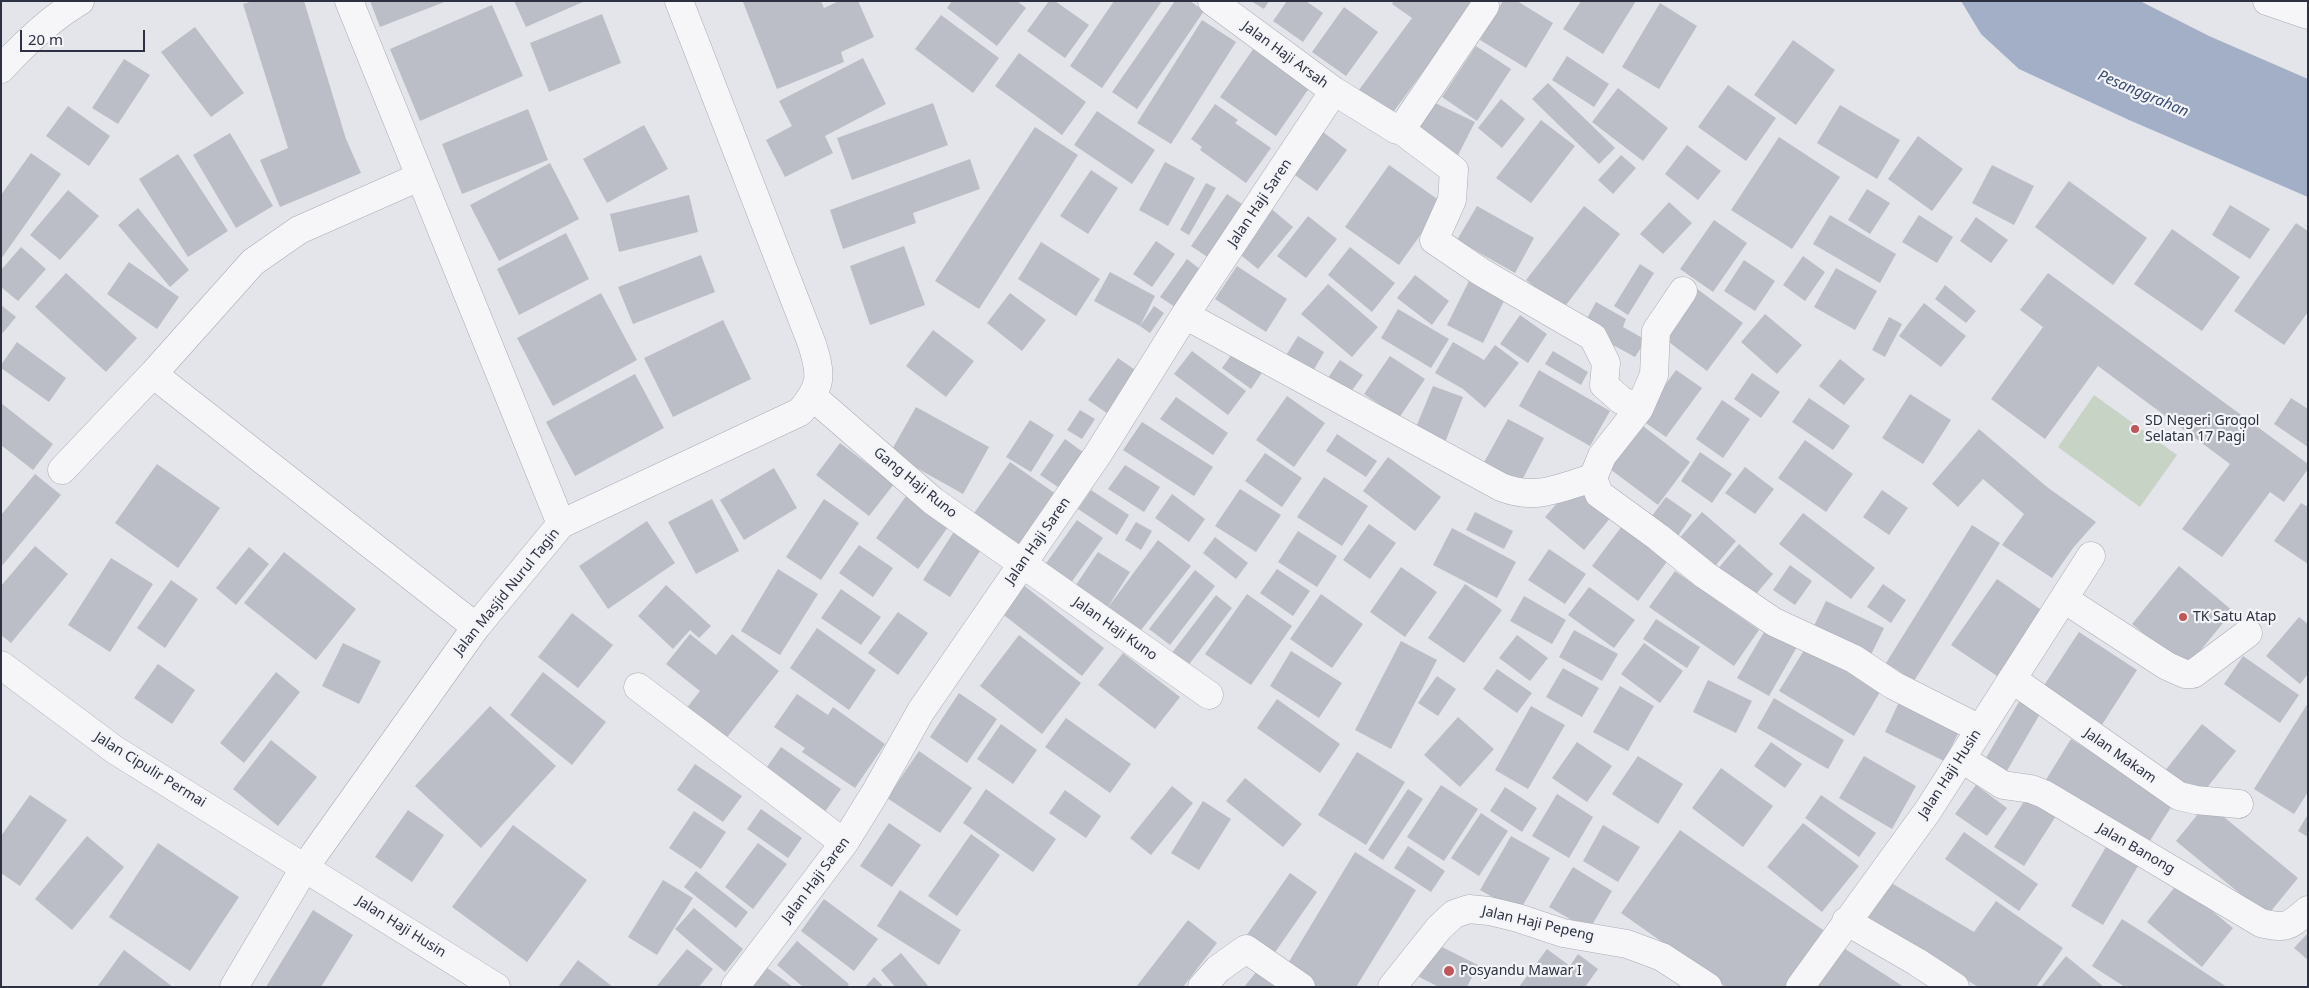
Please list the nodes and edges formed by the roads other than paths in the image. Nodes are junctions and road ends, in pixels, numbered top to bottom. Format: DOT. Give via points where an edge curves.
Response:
graph roads {
  1 [pos="80,1"];
  2 [pos="349,1"];
  3 [pos="679,1"];
  4 [pos="1212,1"];
  5 [pos="2267,1"];
  6 [pos="1485,6"];
  7 [pos="2308,15"];
  8 [pos="1,69"];
  9 [pos="1334,91"];
  10 [pos="1401,130"];
  11 [pos="419,177"];
  12 [pos="1684,291"];
  13 [pos="1185,314"];
  14 [pos="153,374"];
  15 [pos="813,397"];
  16 [pos="1639,409"];
  17 [pos="62,470"];
  18 [pos="1593,478"];
  19 [pos="561,524"];
  20 [pos="2091,556"];
  21 [pos="1022,564"];
  22 [pos="2064,599"];
  23 [pos="476,627"];
  24 [pos="2248,633"];
  25 [pos="1,665"];
  26 [pos="2012,679"];
  27 [pos="638,687"];
  28 [pos="1209,695"];
  29 [pos="1980,728"];
  30 [pos="1962,759"];
  31 [pos="2239,804"];
  32 [pos="844,843"];
  33 [pos="305,867"];
  34 [pos="2308,910"];
  35 [pos="1846,921"];
  36 [pos="234,987"];
  37 [pos="496,987"];
  38 [pos="735,987"];
  39 [pos="1202,987"];
  40 [pos="1301,987"];
  41 [pos="1392,987"];
  42 [pos="1708,987"];
  43 [pos="1800,987"];
  44 [pos="1955,987"];
  1 -- 8 [label="street" via="36,35"];
  2 -- 11 [label="street"];
  3 -- 15 [label="street" via="812,344 819,380"];
  4 -- 9 [label="street, Jalan Haji Arsah"];
  5 -- 7 [label="street"];
  6 -- 10 [label="street"];
  9 -- 10 [label="street, Jalan Haji Arsah"];
  9 -- 13 [label="street, Jalan Haji Saren"];
  10 -- 16 [label="street, Jalan Haji Arsah" via="1454,170 1452,200 1434,240 1481,272 1593,337 1606,363 1604,385 1621,400"];
  11 -- 14 [label="street" via="299,230 253,262"];
  11 -- 19 [label="street"];
  12 -- 16 [label="street" via="1656,332 1654,374"];
  13 -- 18 [label="street" via="1515,493 1538,494"];
  13 -- 21 [label="street, Jalan Haji Saren" via="1098,454"];
  14 -- 17 [label="street"];
  14 -- 23 [label="street"];
  15 -- 19 [label="street, Jalan Masjid Nurul Tagin" via="800,412"];
  15 -- 21 [label="street, Gang Haji Runo" via="933,501"];
  16 -- 18 [label="street" via="1602,456"];
  18 -- 29 [label="street" via="1599,494 1705,575 1774,622 1854,659 1893,685"];
  19 -- 23 [label="street, Jalan Masjid Nurul Tagin"];
  20 -- 22 [label="street, Jalan Haji Husin"];
  21 -- 28 [label="street, Jalan Haji Kuno"];
  21 -- 32 [label="street, Jalan Haji Saren" via="921,711"];
  22 -- 24 [label="street" via="2167,666 2185,674 2192,674"];
  22 -- 26 [label="street, Jalan Haji Husin"];
  23 -- 33 [label="street, Jalan Masjid Nurul Tagin"];
  25 -- 33 [label="street, Jalan Cipulir Permai" via="115,750"];
  26 -- 29 [label="street, Jalan Haji Husin"];
  26 -- 31 [label="street, Jalan Makam" via="2179,796"];
  27 -- 32 [label="street"];
  29 -- 30 [label="street, Jalan Haji Husin"];
  30 -- 34 [label="street, Jalan Banong" via="2003,785 2044,794 2261,923 2280,927 2292,923"];
  30 -- 35 [label="street, Jalan Haji Husin"];
  32 -- 38 [label="street, Jalan Haji Saren"];
  33 -- 36 [label="street, Jalan Masjid Nurul Tagin"];
  33 -- 37 [label="street, Jalan Haji Husin"];
  35 -- 43 [label="street, Jalan Haji Husin"];
  35 -- 44 [label="street"];
  39 -- 40 [label="street" via="1218,969 1246,949"];
  41 -- 42 [label="street, Jalan Haji Pepeng" via="1439,928 1454,914 1469,909 1518,918 1563,933 1627,944 1662,957"];
}
